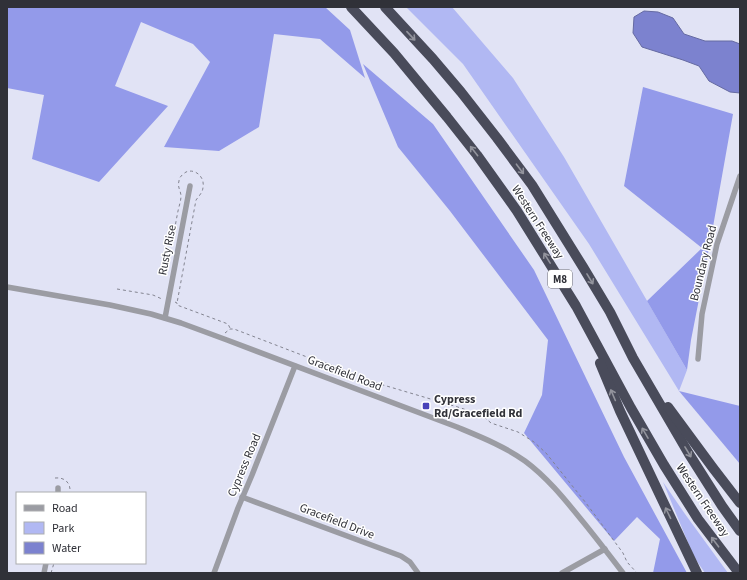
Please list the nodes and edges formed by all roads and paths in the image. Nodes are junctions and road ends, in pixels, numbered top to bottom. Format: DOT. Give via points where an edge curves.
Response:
graph roads {
  1 [pos="351,7"];
  2 [pos="385,7"];
  3 [pos="740,176"];
  4 [pos="190,186"];
  5 [pos="7,287"];
  6 [pos="117,289"];
  7 [pos="169,300"];
  8 [pos="576,306"];
  9 [pos="165,318"];
  10 [pos="230,329"];
  11 [pos="633,358"];
  12 [pos="698,359"];
  13 [pos="295,366"];
  14 [pos="55,478"];
  15 [pos="70,492"];
  16 [pos="242,497"];
  17 [pos="740,503"];
  18 [pos="740,531"];
  19 [pos="605,550"];
  20 [pos="214,573"];
  21 [pos="418,573"];
  22 [pos="562,573"];
  23 [pos="623,573"];
  24 [pos="697,573"];
  25 [pos="739,573"];
  8 -- 1 [label="highway, Western Freeway / M8, one-way" via="517,211 477,155 394,53"];
  2 -- 11 [label="highway, Western Freeway / M8, one-way" via="433,59 532,185 606,306"];
  3 -- 12 [label="street, Boundary Road" via="717,244 702,314"];
  4 -- 7 [label="street, Rusty Rise"];
  5 -- 9 [label="street, Gracefield Road"];
  6 -- 7 [label="path"];
  7 -- 9 [label="street, Rusty Rise"];
  7 -- 10 [label="path" via="228,324"];
  24 -- 8 [label="highway, one-way" via="620,411"];
  25 -- 8 [label="highway, Western Freeway / M8, one-way" via="698,519 664,465 630,408"];
  9 -- 13 [label="street, Gracefield Road"];
  11 -- 17 [label="highway"];
  11 -- 18 [label="highway, Western Freeway / M8, one-way" via="689,454"];
  13 -- 16 [label="street, Cypress Road"];
  13 -- 19 [label="street, Gracefield Road" via="457,427 510,451 546,479"];
  14 -- 15 [label="path" via="66,480"];
  16 -- 20 [label="street, Cypress Road"];
  16 -- 21 [label="street, Gracefield Drive" via="400,556 410,562"];
  19 -- 22 [label="street"];
  19 -- 23 [label="street, Gracefield Road"];
}
